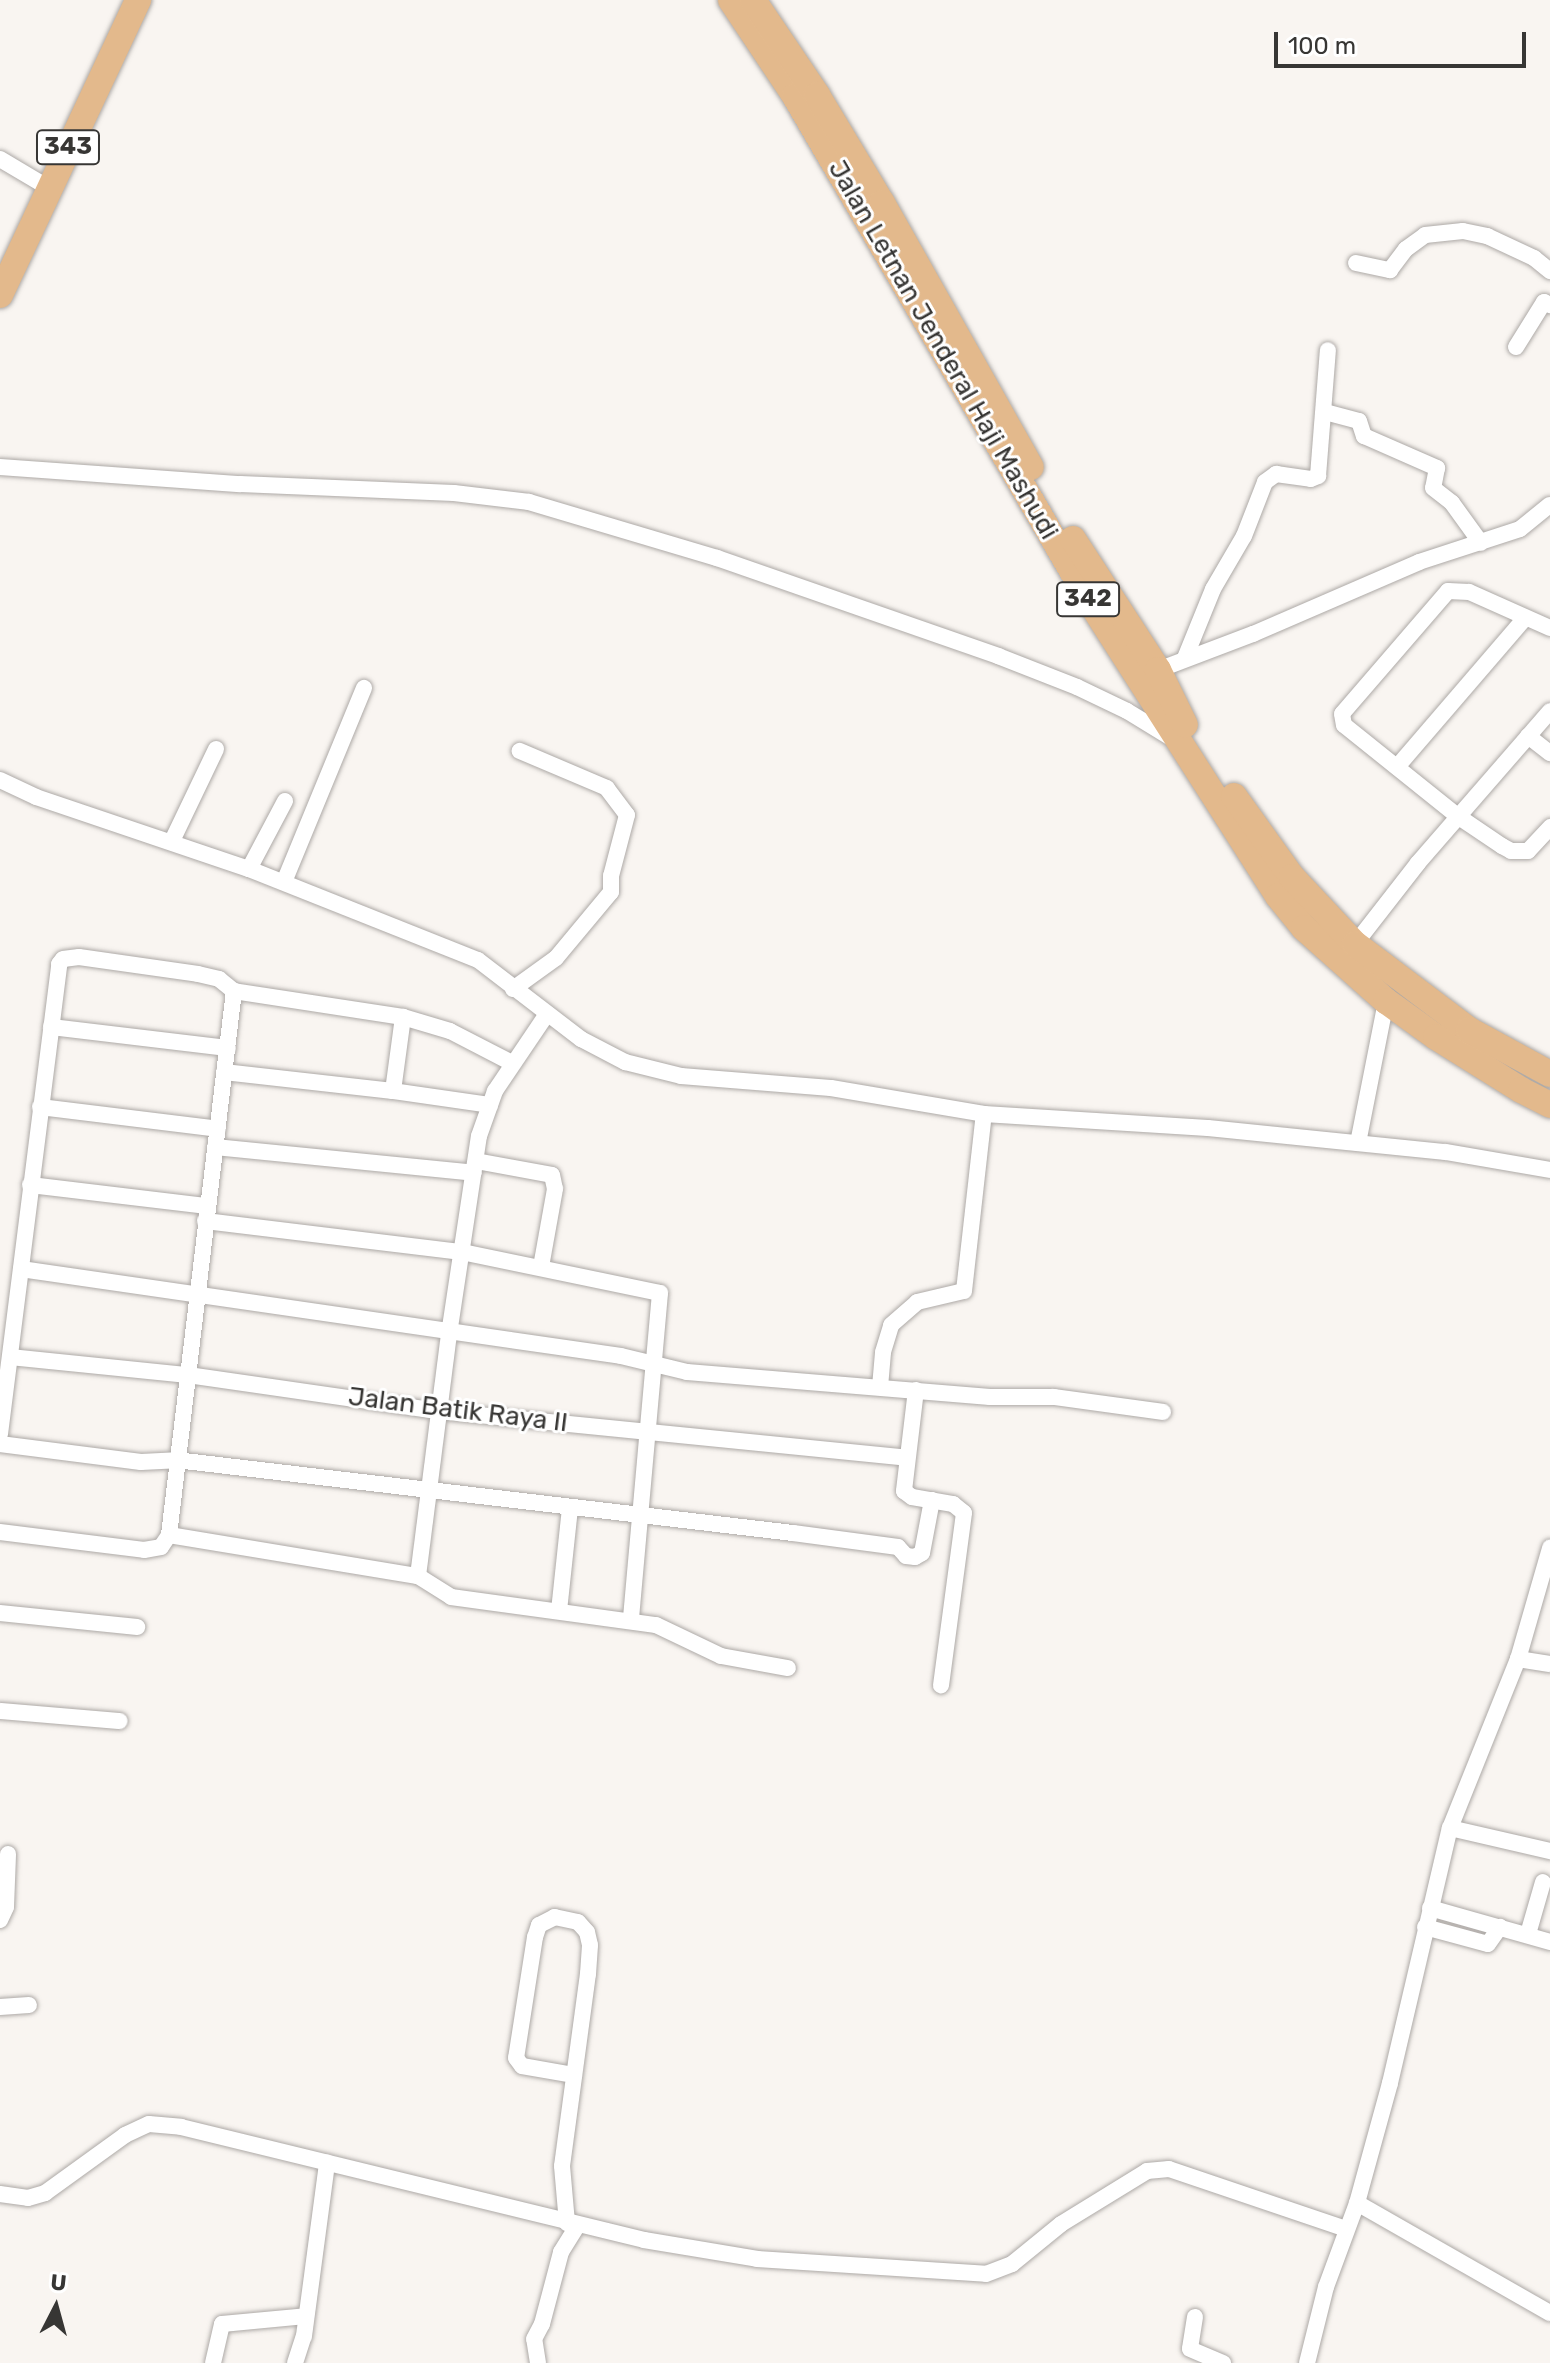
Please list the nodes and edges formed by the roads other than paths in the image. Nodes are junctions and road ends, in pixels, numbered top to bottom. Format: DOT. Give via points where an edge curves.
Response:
graph roads {
  1 [pos="138,0"];
  2 [pos="731,0"];
  3 [pos="753,0"];
  4 [pos="0,159"];
  5 [pos="49,188"];
  6 [pos="895,248"];
  7 [pos="1356,263"];
  8 [pos="1550,271"];
  9 [pos="0,295"];
  10 [pos="1548,300"];
  11 [pos="1516,347"];
  12 [pos="1328,350"];
  13 [pos="1325,412"];
  14 [pos="0,467"];
  15 [pos="1550,505"];
  16 [pos="1481,543"];
  17 [pos="1525,618"];
  18 [pos="1550,628"];
  19 [pos="1185,658"];
  20 [pos="1158,670"];
  21 [pos="364,688"];
  22 [pos="1550,711"];
  23 [pos="1528,736"];
  24 [pos="1178,743"];
  25 [pos="216,749"];
  26 [pos="520,751"];
  27 [pos="1550,753"];
  28 [pos="1397,767"];
  29 [pos="0,780"];
  30 [pos="285,801"];
  31 [pos="1459,817"];
  32 [pos="1550,827"];
  33 [pos="172,841"];
  34 [pos="249,869"];
  35 [pos="284,882"];
  36 [pos="1355,944"];
  37 [pos="513,989"];
  38 [pos="234,991"];
  39 [pos="1386,1001"];
  40 [pos="547,1014"];
  41 [pos="403,1017"];
  42 [pos="51,1027"];
  43 [pos="228,1048"];
  44 [pos="512,1063"];
  45 [pos="224,1072"];
  46 [pos="1550,1074"];
  47 [pos="393,1091"];
  48 [pos="490,1105"];
  49 [pos="1550,1105"];
  50 [pos="40,1107"];
  51 [pos="984,1114"];
  52 [pos="218,1129"];
  53 [pos="1358,1143"];
  54 [pos="215,1147"];
  55 [pos="475,1167"];
  56 [pos="1550,1170"];
  57 [pos="30,1185"];
  58 [pos="206,1213"];
  59 [pos="462,1252"];
  60 [pos="541,1267"];
  61 [pos="21,1269"];
  62 [pos="199,1297"];
  63 [pos="7,1301"];
  64 [pos="449,1334"];
  65 [pos="10,1357"];
  66 [pos="657,1364"];
  67 [pos="188,1375"];
  68 [pos="880,1387"];
  69 [pos="916,1390"];
  70 [pos="439,1411"];
  71 [pos="1163,1412"];
  72 [pos="648,1431"];
  73 [pos="0,1434"];
  74 [pos="0,1444"];
  75 [pos="907,1458"];
  76 [pos="176,1460"];
  77 [pos="428,1491"];
  78 [pos="932,1500"];
  79 [pos="570,1508"];
  80 [pos="642,1516"];
  81 [pos="0,1532"];
  82 [pos="169,1535"];
  83 [pos="1550,1548"];
  84 [pos="418,1576"];
  85 [pos="559,1611"];
  86 [pos="0,1613"];
  87 [pos="631,1620"];
  88 [pos="137,1627"];
  89 [pos="1518,1659"];
  90 [pos="1550,1664"];
  91 [pos="788,1668"];
  92 [pos="941,1685"];
  93 [pos="0,1711"];
  94 [pos="120,1721"];
  95 [pos="1450,1828"];
  96 [pos="1550,1851"];
  97 [pos="8,1854"];
  98 [pos="1543,1882"];
  99 [pos="1430,1908"];
  100 [pos="0,1920"];
  101 [pos="1425,1927"];
  102 [pos="1500,1927"];
  103 [pos="1528,1934"];
  104 [pos="1550,1942"];
  105 [pos="29,2005"];
  106 [pos="0,2007"];
  107 [pos="574,2075"];
  108 [pos="327,2163"];
  109 [pos="0,2194"];
  110 [pos="1357,2203"];
  111 [pos="572,2224"];
  112 [pos="1346,2229"];
  113 [pos="1550,2313"];
  114 [pos="306,2316"];
  115 [pos="1195,2317"];
  116 [pos="213,2363"];
  117 [pos="295,2363"];
  118 [pos="538,2363"];
  119 [pos="1223,2363"];
  120 [pos="1307,2363"];
  1 -- 5 [label="main road, 343"];
  2 -- 6 [label="main road, Jalan Letnan Jenderal Haji Mashudi / 342"];
  3 -- 6 [label="main road, Jalan Letnan Jenderal Haji Mashudi / 342" via="817,95"];
  4 -- 5 [label="street"];
  5 -- 9 [label="main road, 343"];
  6 -- 20 [label="main road, Jalan Letnan Jenderal Haji Mashudi / 342"];
  6 -- 24 [label="main road, Jalan Letnan Jenderal Haji Mashudi / 342" via="1092,605"];
  7 -- 8 [label="street" via="1390,270 1425,235 1463,231 1534,258"];
  10 -- 11 [label="street"];
  12 -- 13 [label="street"];
  13 -- 16 [label="street" via="1359,421 1364,436 1437,468 1433,488 1452,503"];
  13 -- 19 [label="street" via="1318,476 1276,474 1265,482"];
  14 -- 24 [label="street" via="454,493 529,502 717,558 998,656 1090,693"];
  15 -- 16 [label="street" via="1520,529"];
  16 -- 19 [label="street" via="1419,562"];
  17 -- 18 [label="street"];
  17 -- 28 [label="street"];
  17 -- 28 [label="street" via="1469,592 1448,591 1344,707 1344,725"];
  19 -- 20 [label="street"];
  20 -- 36 [label="main road, Jalan Letnan Jenderal Haji Mashudi / 342" via="1184,724 1264,841"];
  21 -- 35 [label="street"];
  22 -- 23 [label="street"];
  23 -- 27 [label="street"];
  23 -- 31 [label="street"];
  24 -- 39 [label="main road, Jalan Letnan Jenderal Haji Mashudi / 342" via="1304,928"];
  25 -- 33 [label="street"];
  26 -- 37 [label="street" via="607,788 627,815 611,892 556,958"];
  28 -- 31 [label="street"];
  29 -- 33 [label="street"];
  30 -- 34 [label="street"];
  31 -- 32 [label="street" via="1520,853 1535,846"];
  31 -- 36 [label="street"];
  33 -- 34 [label="street"];
  34 -- 35 [label="street"];
  35 -- 37 [label="street" via="478,960"];
  36 -- 46 [label="main road, Jalan Letnan Jenderal Haji Mashudi / 342" via="1469,1030"];
  37 -- 40 [label="street"];
  38 -- 41 [label="street"];
  38 -- 42 [label="street" via="209,977 70,957 59,964"];
  38 -- 43 [label="street"];
  39 -- 49 [label="main road, Jalan Letnan Jenderal Haji Mashudi / 342"];
  39 -- 53 [label="street"];
  40 -- 44 [label="street"];
  40 -- 51 [label="street" via="625,1062 681,1076 831,1088"];
  41 -- 44 [label="street" via="450,1031"];
  41 -- 47 [label="street"];
  42 -- 43 [label="street"];
  42 -- 50 [label="street"];
  43 -- 45 [label="street"];
  44 -- 48 [label="street"];
  45 -- 47 [label="street"];
  45 -- 52 [label="street"];
  47 -- 48 [label="street"];
  48 -- 55 [label="street"];
  50 -- 52 [label="street"];
  50 -- 57 [label="street"];
  51 -- 53 [label="street"];
  51 -- 68 [label="street" via="964,1291 917,1302 891,1325"];
  52 -- 54 [label="street"];
  53 -- 56 [label="street"];
  54 -- 55 [label="street"];
  54 -- 58 [label="street"];
  55 -- 59 [label="street"];
  55 -- 60 [label="street" via="552,1175 555,1189"];
  57 -- 58 [label="street"];
  57 -- 61 [label="street"];
  58 -- 59 [label="street"];
  58 -- 62 [label="street"];
  59 -- 60 [label="street"];
  59 -- 64 [label="street"];
  60 -- 66 [label="street" via="660,1293"];
  61 -- 62 [label="street"];
  61 -- 63 [label="street"];
  62 -- 64 [label="street"];
  62 -- 67 [label="street"];
  63 -- 65 [label="street"];
  64 -- 66 [label="street"];
  64 -- 70 [label="street"];
  65 -- 67 [label="street, Jalan Batik Raya II"];
  65 -- 73 [label="street"];
  66 -- 68 [label="street" via="687,1372"];
  66 -- 72 [label="street"];
  67 -- 70 [label="street, Jalan Batik Raya II"];
  67 -- 76 [label="street"];
  68 -- 69 [label="street"];
  69 -- 71 [label="street" via="1054,1397"];
  69 -- 75 [label="street"];
  70 -- 72 [label="street, Jalan Batik Raya II"];
  70 -- 77 [label="street"];
  72 -- 75 [label="street, Jalan Batik Raya II"];
  72 -- 80 [label="street"];
  74 -- 76 [label="street" via="141,1462"];
  75 -- 78 [label="street" via="906,1495"];
  76 -- 77 [label="street"];
  76 -- 82 [label="street"];
  77 -- 79 [label="street"];
  77 -- 84 [label="street"];
  78 -- 80 [label="street" via="922,1553 915,1557 898,1547"];
  78 -- 92 [label="street" via="953,1504 964,1513"];
  79 -- 80 [label="street"];
  79 -- 85 [label="street"];
  80 -- 87 [label="street"];
  81 -- 82 [label="street" via="144,1550 161,1547"];
  82 -- 84 [label="street"];
  83 -- 89 [label="street"];
  84 -- 85 [label="street" via="451,1597"];
  85 -- 87 [label="street"];
  86 -- 88 [label="street"];
  87 -- 91 [label="street" via="656,1625 721,1656"];
  89 -- 90 [label="street"];
  89 -- 95 [label="street"];
  93 -- 94 [label="street"];
  95 -- 96 [label="street"];
  95 -- 99 [label="street"];
  97 -- 100 [label="street" via="6,1907"];
  98 -- 103 [label="street"];
  99 -- 101 [label="street"];
  99 -- 102 [label="street"];
  101 -- 102 [label="street" via="1488,1944"];
  101 -- 110 [label="street"];
  102 -- 103 [label="street"];
  103 -- 104 [label="street"];
  105 -- 106 [label="street"];
  107 -- 107 [label="street" via="590,1945 578,1922 555,1917 539,1925 535,1937 516,2058 522,2066"];
  107 -- 111 [label="street" via="562,2166"];
  108 -- 109 [label="street" via="149,2124 125,2135 45,2193 28,2198"];
  108 -- 111 [label="street"];
  108 -- 114 [label="street"];
  110 -- 112 [label="street"];
  110 -- 113 [label="street"];
  111 -- 112 [label="street" via="757,2259 986,2274 1012,2264 1061,2224 1147,2171 1169,2169"];
  111 -- 118 [label="street" via="534,2339"];
  112 -- 120 [label="street"];
  114 -- 116 [label="street" via="222,2324"];
  114 -- 117 [label="street"];
  115 -- 119 [label="street" via="1190,2349"];
}
